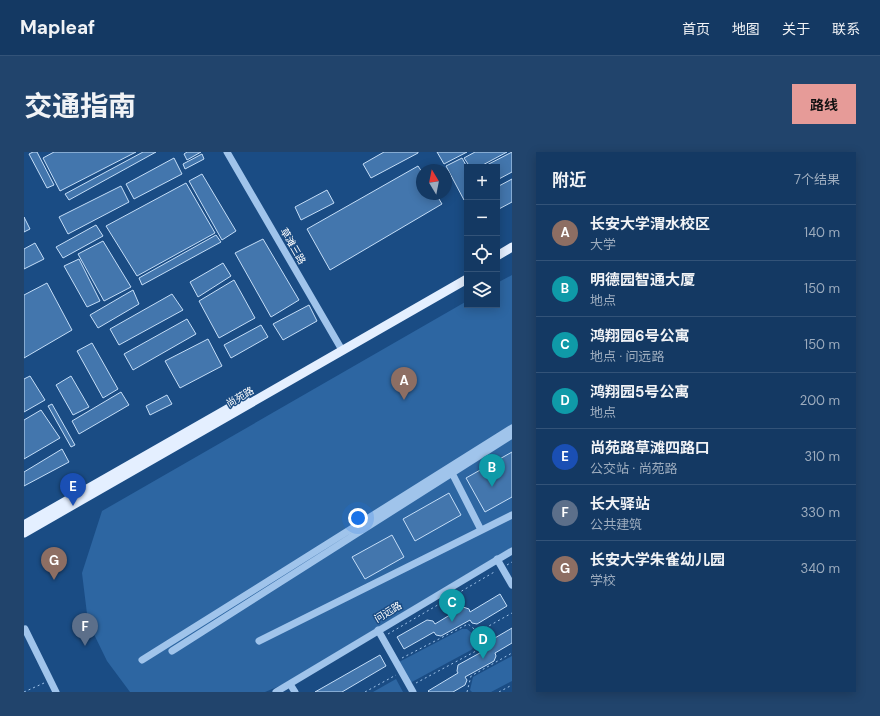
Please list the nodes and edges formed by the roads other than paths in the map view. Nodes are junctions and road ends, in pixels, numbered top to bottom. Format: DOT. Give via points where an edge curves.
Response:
graph roads {
  1 [pos="227,152"];
  2 [pos="512,247"];
  3 [pos="500,254"];
  4 [pos="512,254"];
  5 [pos="500,260"];
  6 [pos="464,274"];
  7 [pos="464,282"];
  8 [pos="340,348"];
  9 [pos="512,428"];
  10 [pos="512,435"];
  11 [pos="452,474"];
  12 [pos="512,515"];
  13 [pos="24,525"];
  14 [pos="481,530"];
  15 [pos="24,533"];
  16 [pos="512,551"];
  17 [pos="498,559"];
  18 [pos="512,585"];
  19 [pos="25,629"];
  20 [pos="378,630"];
  21 [pos="259,641"];
  22 [pos="172,651"];
  23 [pos="142,660"];
  24 [pos="290,684"];
  25 [pos="412,689"];
  26 [pos="56,692"];
  27 [pos="276,692"];
  28 [pos="294,692"];
  1 -- 8 [label="street, 草滩三路"];
  2 -- 3 [label="main road"];
  4 -- 5 [label="main road"];
  6 -- 8 [label="main road, 尚苑路"];
  7 -- 8 [label="main road, 尚苑路"];
  8 -- 13 [label="main road, 尚苑路"];
  8 -- 15 [label="main road, 尚苑路"];
  9 -- 23 [label="street"];
  10 -- 11 [label="street"];
  11 -- 14 [label="street"];
  11 -- 22 [label="street"];
  12 -- 14 [label="street"];
  14 -- 21 [label="street"];
  16 -- 17 [label="street, 问远路"];
  17 -- 18 [label="street"];
  17 -- 20 [label="street, 问远路"];
  19 -- 26 [label="street"];
  20 -- 24 [label="street, 问远路"];
  20 -- 25 [label="street"];
  24 -- 27 [label="street, 问远路"];
  24 -- 28 [label="street"];
}
